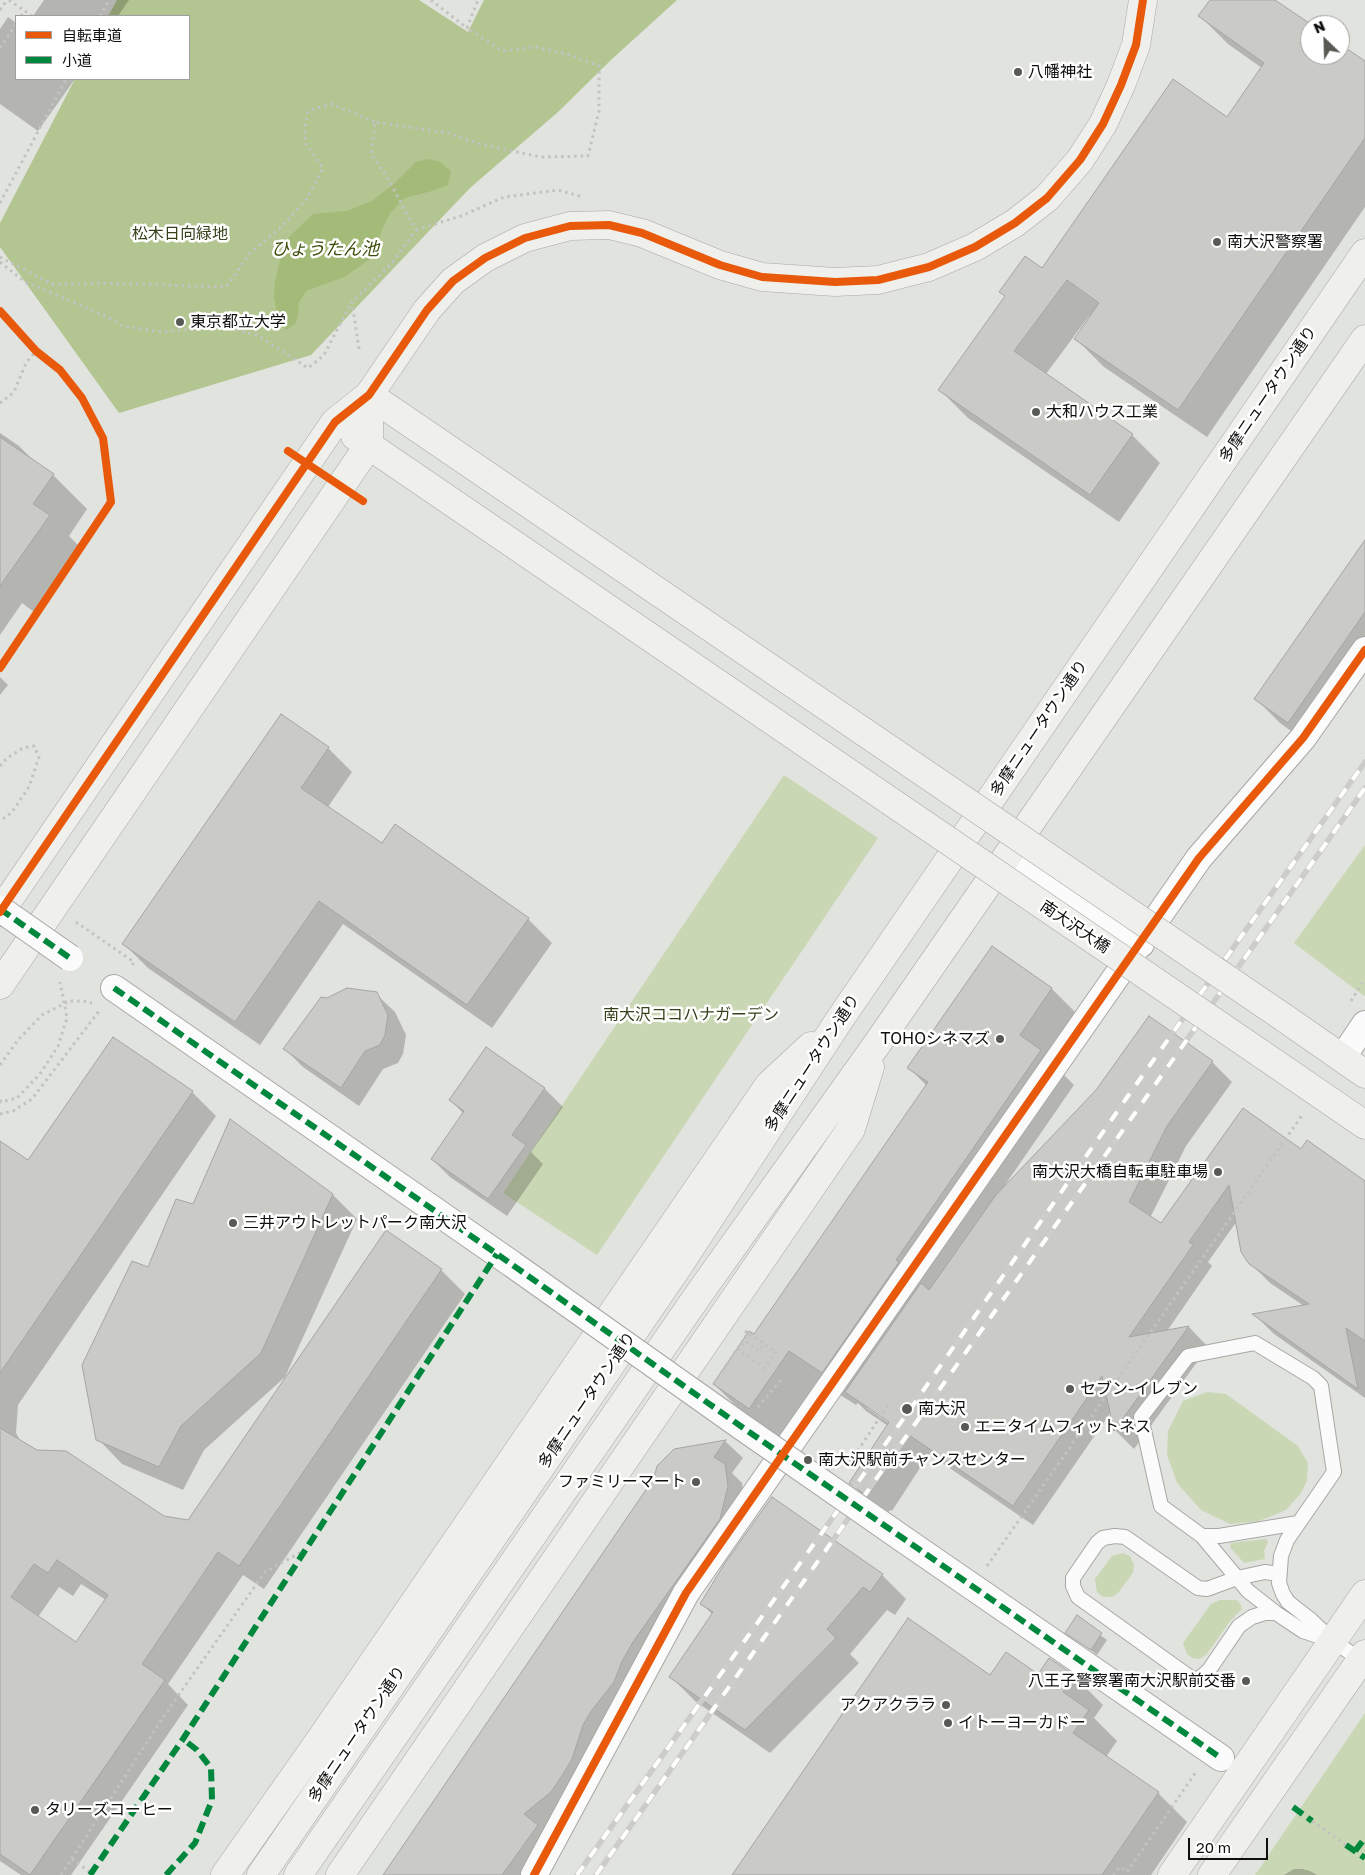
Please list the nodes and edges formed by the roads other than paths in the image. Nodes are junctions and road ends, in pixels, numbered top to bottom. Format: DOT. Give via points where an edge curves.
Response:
graph roads {
  1 [pos="1143,0"];
  2 [pos="1365,253"];
  3 [pos="1365,339"];
  4 [pos="369,395"];
  5 [pos="335,422"];
  6 [pos="369,445"];
  7 [pos="1365,650"];
  8 [pos="1009,854"];
  9 [pos="0,910"];
  10 [pos="1141,944"];
  11 [pos="65,954"];
  12 [pos="0,986"];
  13 [pos="108,998"];
  14 [pos="840,1019"];
  15 [pos="1365,1024"];
  16 [pos="878,1044"];
  17 [pos="1342,1058"];
  18 [pos="1365,1074"];
  19 [pos="1365,1125"];
  20 [pos="1298,1523"];
  21 [pos="1202,1536"];
  22 [pos="1279,1574"];
  23 [pos="1237,1578"];
  24 [pos="1365,1594"];
  25 [pos="1276,1613"];
  26 [pos="1333,1641"];
  27 [pos="1363,1657"];
  28 [pos="1216,1755"];
  29 [pos="225,1875"];
  30 [pos="261,1875"];
  31 [pos="298,1875"];
  32 [pos="340,1875"];
  33 [pos="534,1875"];
  34 [pos="1172,1875"];
  35 [pos="1212,1875"];
  1 -- 4 [label="main road" via="1136,45 1122,85 1104,124 1080,160 1047,198 976,247 928,268 878,280 835,282 762,277 720,266 642,232 609,225 570,226 525,238 485,258 453,281 427,310"];
  2 -- 14 [label="main road, 多摩ニュータウン通り"];
  3 -- 8 [label="main road, 多摩ニュータウン通り"];
  4 -- 5 [label="main road"];
  4 -- 6 [label="main road"];
  4 -- 17 [label="main road, bridge"];
  5 -- 6 [label="main road, 南大沢大橋"];
  5 -- 9 [label="main road"];
  6 -- 12 [label="main road"];
  6 -- 19 [label="main road, 南大沢大橋, bridge"];
  7 -- 10 [label="street" via="1303,738 1199,858"];
  8 -- 10 [label="street"];
  8 -- 16 [label="main road, 多摩ニュータウン通り"];
  9 -- 11 [label="street, bridge"];
  10 -- 33 [label="street" via="686,1593"];
  13 -- 28 [label="street, bridge" via="512,1264"];
  14 -- 29 [label="main road" via="769,1085"];
  14 -- 30 [label="main road, 多摩ニュータウン通り" via="675,1271"];
  15 -- 17 [label="street"];
  16 -- 31 [label="main road, 多摩ニュータウン通り" via="701,1291"];
  16 -- 32 [label="main road" via="851,1129"];
  17 -- 18 [label="main road"];
  20 -- 21 [label="lane"];
  20 -- 21 [label="lane" via="1334,1472 1321,1386 1254,1343 1188,1356 1141,1417 1161,1506"];
  20 -- 22 [label="lane" via="1281,1556"];
  21 -- 23 [label="lane"];
  22 -- 23 [label="lane" via="1265,1572"];
  22 -- 26 [label="lane" via="1278,1582 1288,1602"];
  23 -- 25 [label="lane"];
  23 -- 25 [label="lane" via="1207,1589 1198,1588 1125,1537 1114,1536 1097,1543 1073,1578 1073,1586 1078,1597 1191,1678 1199,1679 1209,1670 1239,1626 1252,1617"];
  24 -- 26 [label="main road"];
  25 -- 26 [label="lane" via="1303,1631"];
  26 -- 27 [label="lane"];
  26 -- 34 [label="main road"];
  27 -- 35 [label="main road"];
}
